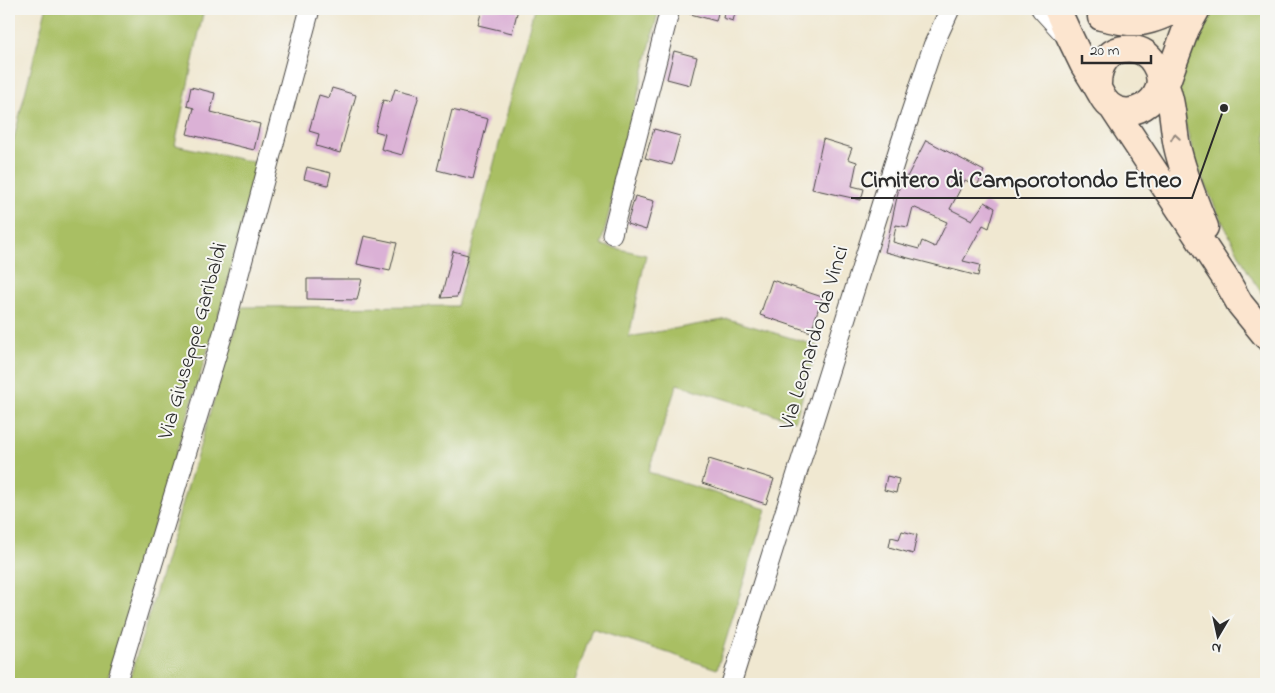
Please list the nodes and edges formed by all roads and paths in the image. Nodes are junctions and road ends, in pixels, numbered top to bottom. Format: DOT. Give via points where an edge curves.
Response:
graph roads {
  1 [pos="310,9"];
  2 [pos="670,9"];
  3 [pos="950,9"];
  4 [pos="1041,9"];
  5 [pos="1057,9"];
  6 [pos="1177,9"];
  7 [pos="1197,9"];
  8 [pos="1097,13"];
  9 [pos="1073,45"];
  10 [pos="1129,48"];
  11 [pos="1160,86"];
  12 [pos="1105,97"];
  13 [pos="612,234"];
  14 [pos="1227,281"];
  15 [pos="1266,336"];
  16 [pos="116,684"];
  17 [pos="731,684"];
  1 -- 16 [label="street, Via Giuseppe Garibaldi" via="224,330"];
  2 -- 13 [label="street"];
  3 -- 17 [label="street, Via Leonardo da Vinci" via="933,46 899,148"];
  4 -- 9 [label="street"];
  5 -- 9 [label="main road"];
  6 -- 8 [label="main road" via="1156,20 1141,23 1123,22"];
  6 -- 10 [label="main road"];
  7 -- 11 [label="main road"];
  8 -- 10 [label="main road"];
  9 -- 12 [label="main road"];
  10 -- 11 [label="main road" via="1153,60"];
  10 -- 12 [label="main road" via="1110,55 1101,64 1097,76"];
  11 -- 12 [label="main road" via="1146,106 1135,111 1124,111"];
  14 -- 11 [label="main road, one-way" via="1192,195"];
  12 -- 14 [label="main road"];
  14 -- 15 [label="main road" via="1240,304"];
}
